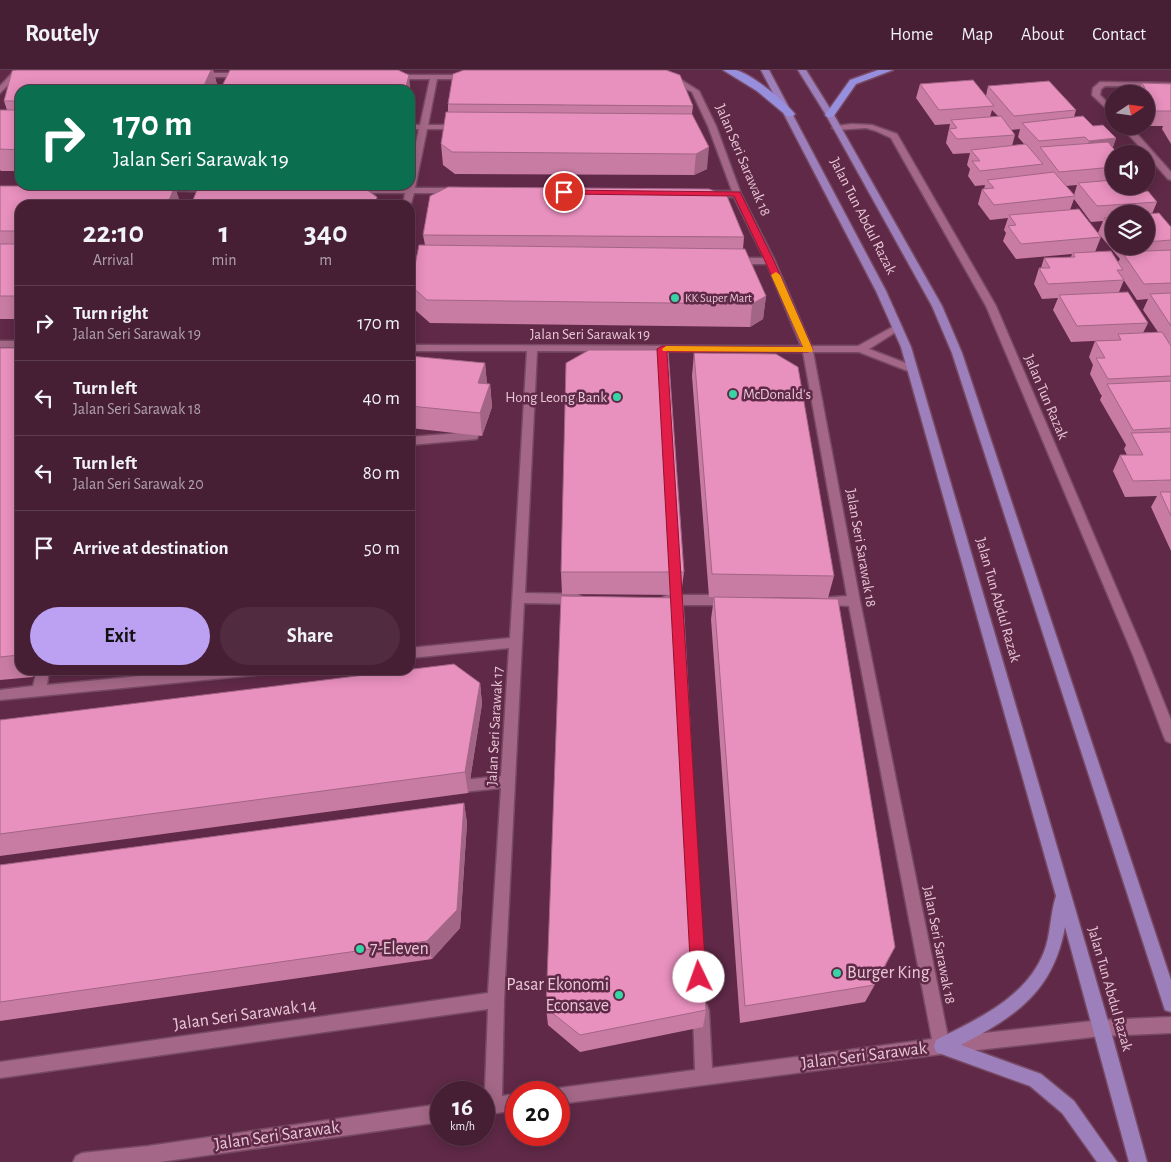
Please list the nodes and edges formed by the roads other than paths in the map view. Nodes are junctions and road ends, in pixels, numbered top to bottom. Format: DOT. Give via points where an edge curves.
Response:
graph roads {
  1 [pos="728,70"];
  2 [pos="765,70"];
  3 [pos="802,70"];
  4 [pos="888,70"];
  5 [pos="19,74"];
  6 [pos="189,75"];
  7 [pos="248,75"];
  8 [pos="385,77"];
  9 [pos="434,77"];
  10 [pos="473,77"];
  11 [pos="664,80"];
  12 [pos="1171,85"];
  13 [pos="0,91"];
  14 [pos="1105,104"];
  15 [pos="790,114"];
  16 [pos="830,115"];
  17 [pos="702,126"];
  18 [pos="712,126"];
  19 [pos="415,127"];
  20 [pos="424,127"];
  21 [pos="473,127"];
  22 [pos="836,128"];
  23 [pos="1133,135"];
  24 [pos="415,168"];
  25 [pos="1171,177"];
  26 [pos="190,190"];
  27 [pos="220,190"];
  28 [pos="343,190"];
  29 [pos="410,190"];
  30 [pos="469,191"];
  31 [pos="697,194"];
  32 [pos="737,194"];
  33 [pos="407,200"];
  34 [pos="415,259"];
  35 [pos="440,259"];
  36 [pos="730,261"];
  37 [pos="770,261"];
  38 [pos="896,328"];
  39 [pos="0,344"];
  40 [pos="15,344"];
  41 [pos="415,348"];
  42 [pos="532,349"];
  43 [pos="860,349"];
  44 [pos="808,350"];
  45 [pos="912,369"];
  46 [pos="473,436"];
  47 [pos="415,441"];
  48 [pos="518,598"];
  49 [pos="587,599"];
  50 [pos="657,599"];
  51 [pos="746,600"];
  52 [pos="805,600"];
  53 [pos="854,601"];
  54 [pos="516,642"];
  55 [pos="415,652"];
  56 [pos="42,675"];
  57 [pos="193,675"];
  58 [pos="39,691"];
  59 [pos="0,695"];
  60 [pos="1171,737"];
  61 [pos="508,781"];
  62 [pos="440,789"];
  63 [pos="1064,895"];
  64 [pos="700,997"];
  65 [pos="496,1000"];
  66 [pos="1171,1004"];
  67 [pos="1171,1025"];
  68 [pos="1102,1028"];
  69 [pos="942,1046"];
  70 [pos="0,1070"];
  71 [pos="704,1076"];
  72 [pos="491,1081"];
  73 [pos="570,1094"];
  74 [pos="430,1115"];
  75 [pos="147,1158"];
  76 [pos="82,1162"];
  77 [pos="1108,1162"];
  78 [pos="1138,1162"];
  1 -- 15 [label="highway" via="750,80"];
  2 -- 15 [label="main road, Jalan Tun Abdul Razak"];
  3 -- 16 [label="main road, Jalan Tun Abdul Razak"];
  4 -- 16 [label="highway" via="853,82"];
  5 -- 13 [label="street"];
  6 -- 7 [label="street" via="227,79"];
  8 -- 9 [label="street"];
  9 -- 10 [label="street"];
  9 -- 20 [label="street"];
  11 -- 18 [label="street, Jalan Seri Sarawak 18" via="680,83 695,91"];
  12 -- 14 [label="street" via="1103,84 1097,88 1096,95"];
  15 -- 38 [label="main road, Jalan Tun Abdul Razak" via="881,291"];
  16 -- 22 [label="main road, Jalan Tun Abdul Razak"];
  17 -- 18 [label="street"];
  18 -- 32 [label="street, Jalan Seri Sarawak 18"];
  19 -- 20 [label="street"];
  20 -- 21 [label="street"];
  20 -- 24 [label="street"];
  22 -- 60 [label="street, Jalan Tun Razak" via="866,125 894,136 991,306"];
  22 -- 66 [label="main road, Jalan Tun Abdul Razak" via="937,306 957,353"];
  23 -- 25 [label="street"];
  26 -- 27 [label="street" via="198,193"];
  28 -- 29 [label="street"];
  29 -- 30 [label="street"];
  29 -- 33 [label="street"];
  31 -- 32 [label="street"];
  32 -- 37 [label="street, Jalan Seri Sarawak 18"];
  34 -- 35 [label="street"];
  36 -- 37 [label="street"];
  37 -- 44 [label="street, Jalan Seri Sarawak 18"];
  38 -- 43 [label="street, Jalan Seri Sarawak 19"];
  38 -- 45 [label="main road, Jalan Tun Abdul Razak"];
  39 -- 40 [label="street"];
  41 -- 42 [label="street, Jalan Seri Sarawak 19"];
  42 -- 44 [label="street, Jalan Seri Sarawak 19" via="662,354"];
  42 -- 48 [label="street, Jalan Seri Sarawak 17"];
  43 -- 44 [label="street, Jalan Seri Sarawak 19"];
  43 -- 45 [label="street, Jalan Seri Sarawak 19"];
  44 -- 53 [label="street, Jalan Seri Sarawak 18"];
  45 -- 63 [label="main road, Jalan Tun Abdul Razak"];
  46 -- 47 [label="street"];
  48 -- 49 [label="street"];
  48 -- 54 [label="street, Jalan Seri Sarawak 17"];
  50 -- 51 [label="street"];
  52 -- 53 [label="street"];
  53 -- 69 [label="street, Jalan Seri Sarawak 18"];
  54 -- 55 [label="street"];
  54 -- 61 [label="street, Jalan Seri Sarawak 17"];
  56 -- 58 [label="street"];
  57 -- 58 [label="street"];
  58 -- 59 [label="street"];
  61 -- 62 [label="street"];
  61 -- 65 [label="street, Jalan Seri Sarawak 17"];
  63 -- 68 [label="main road, Jalan Tun Abdul Razak"];
  63 -- 69 [label="main road" via="1051,954 1036,982 1009,1010"];
  64 -- 71 [label="street"];
  65 -- 70 [label="street, Jalan Seri Sarawak 14"];
  65 -- 72 [label="street, Jalan Seri Sarawak 17"];
  67 -- 68 [label="street, Jalan Seri Sarawak"];
  68 -- 69 [label="street, Jalan Seri Sarawak"];
  68 -- 78 [label="main road, Jalan Tun Abdul Razak"];
  69 -- 71 [label="street, Jalan Seri Sarawak"];
  69 -- 77 [label="main road" via="1035,1080 1068,1106"];
  71 -- 73 [label="street, Jalan Seri Sarawak"];
  74 -- 75 [label="street, Jalan Seri Sarawak"];
  75 -- 76 [label="street, Jalan Seri Sarawak"];
}
